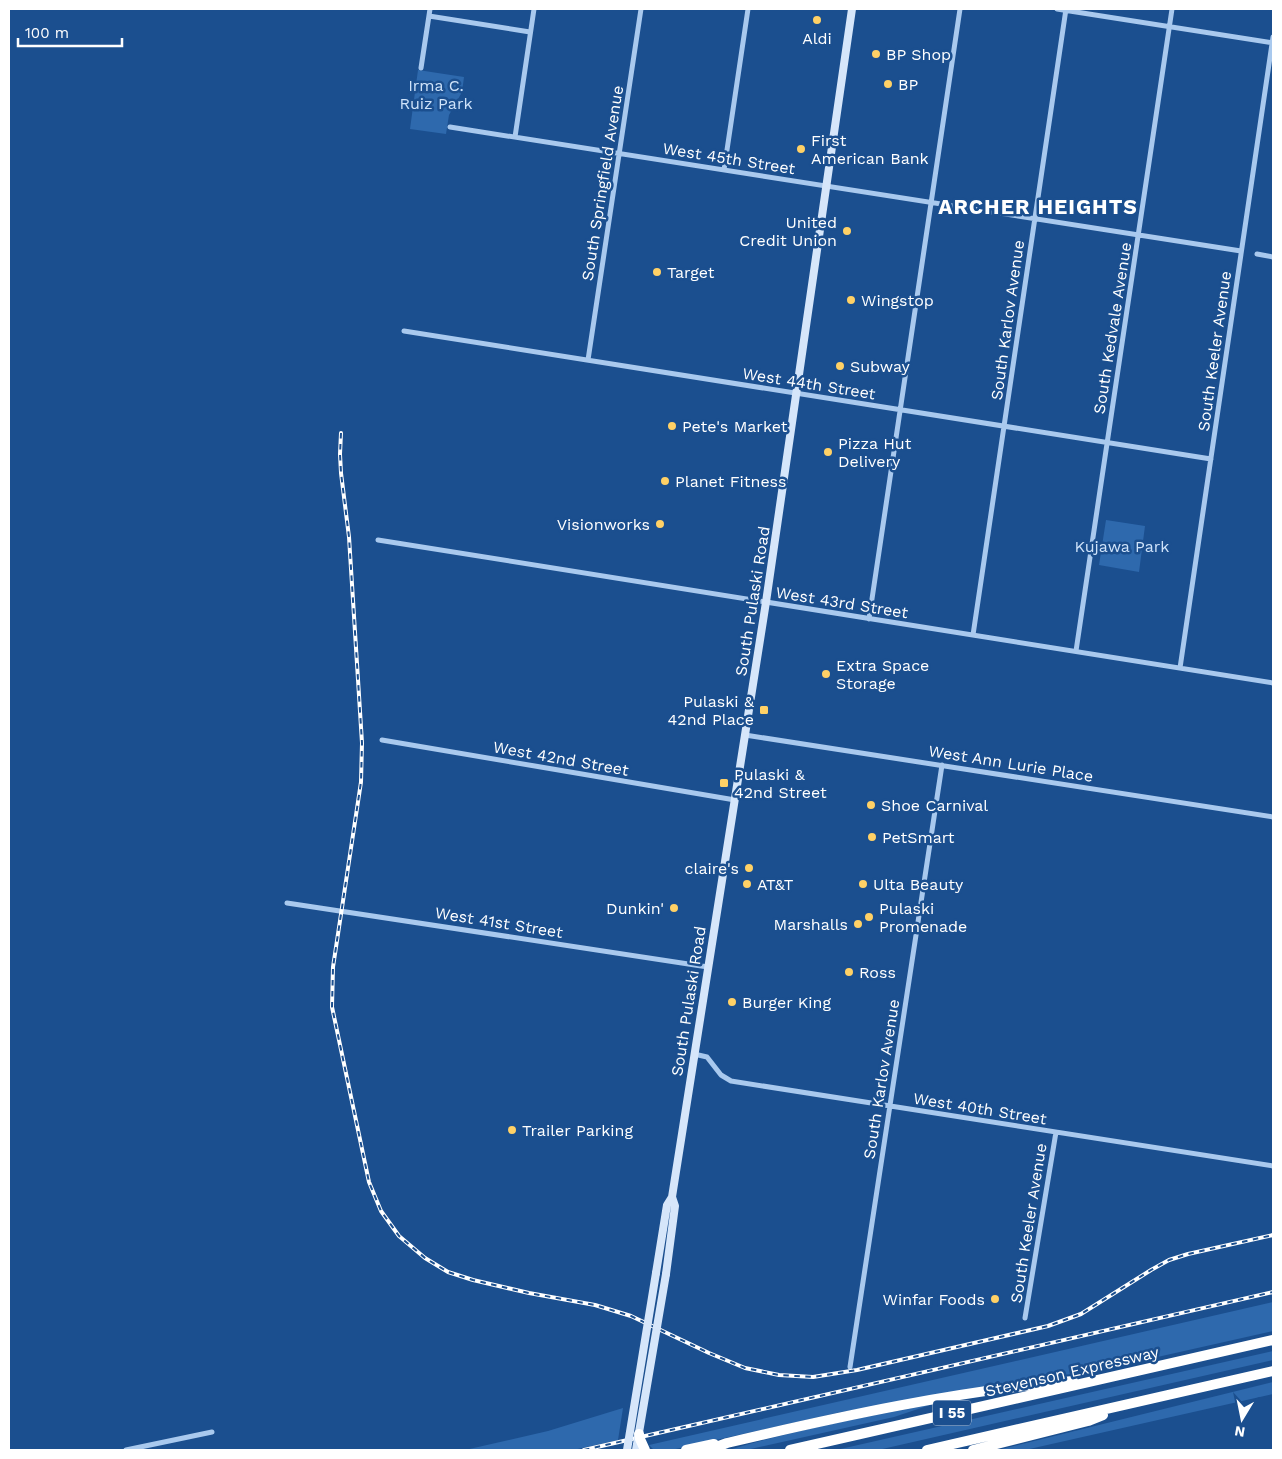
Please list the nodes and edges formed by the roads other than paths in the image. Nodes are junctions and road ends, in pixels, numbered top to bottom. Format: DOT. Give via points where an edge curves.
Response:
graph roads {
  1 [pos="430,9"];
  2 [pos="534,9"];
  3 [pos="641,9"];
  4 [pos="748,9"];
  5 [pos="852,9"];
  6 [pos="960,9"];
  7 [pos="1057,9"];
  8 [pos="1172,9"];
  9 [pos="1066,10"];
  10 [pos="429,16"];
  11 [pos="1170,26"];
  12 [pos="530,32"];
  13 [pos="1273,41"];
  14 [pos="422,68"];
  15 [pos="450,127"];
  16 [pos="515,137"];
  17 [pos="620,154"];
  18 [pos="724,170"];
  19 [pos="826,186"];
  20 [pos="931,203"];
  21 [pos="1034,219"];
  22 [pos="1139,235"];
  23 [pos="1241,252"];
  24 [pos="1257,254"];
  25 [pos="1273,256"];
  26 [pos="404,331"];
  27 [pos="588,360"];
  28 [pos="796,393"];
  29 [pos="900,410"];
  30 [pos="1003,426"];
  31 [pos="1108,443"];
  32 [pos="1211,459"];
  33 [pos="378,540"];
  34 [pos="766,602"];
  35 [pos="869,618"];
  36 [pos="973,635"];
  37 [pos="1076,652"];
  38 [pos="1180,668"];
  39 [pos="1273,683"];
  40 [pos="745,735"];
  41 [pos="382,740"];
  42 [pos="942,765"];
  43 [pos="735,800"];
  44 [pos="1273,817"];
  45 [pos="287,903"];
  46 [pos="708,967"];
  47 [pos="694,1054"];
  48 [pos="889,1106"];
  49 [pos="1056,1132"];
  50 [pos="1273,1166"];
  51 [pos="672,1197"];
  52 [pos="1025,1318"];
  53 [pos="1273,1340"];
  54 [pos="850,1367"];
  55 [pos="1273,1370"];
  56 [pos="1114,1377"];
  57 [pos="1141,1401"];
  58 [pos="212,1432"];
  59 [pos="639,1434"];
  60 [pos="762,1435"];
  61 [pos="126,1450"];
  62 [pos="627,1450"];
  63 [pos="636,1450"];
  64 [pos="645,1450"];
  65 [pos="686,1450"];
  66 [pos="708,1450"];
  67 [pos="790,1450"];
  68 [pos="928,1450"];
  69 [pos="974,1450"];
  1 -- 10 [label="street"];
  2 -- 12 [label="street"];
  3 -- 17 [label="street, South Springfield Avenue"];
  4 -- 18 [label="street"];
  5 -- 19 [label="main road, South Pulaski Road"];
  6 -- 20 [label="street"];
  7 -- 9 [label="street"];
  8 -- 11 [label="street, South Kedvale Avenue"];
  9 -- 11 [label="street"];
  9 -- 21 [label="street, South Karlov Avenue"];
  10 -- 12 [label="street"];
  10 -- 14 [label="street"];
  11 -- 13 [label="street"];
  11 -- 22 [label="street, South Kedvale Avenue"];
  12 -- 16 [label="street"];
  13 -- 23 [label="street, South Keeler Avenue"];
  15 -- 16 [label="street, West 45th Street"];
  16 -- 17 [label="street, West 45th Street"];
  17 -- 18 [label="street, West 45th Street"];
  17 -- 27 [label="street, South Springfield Avenue"];
  18 -- 19 [label="street, West 45th Street"];
  19 -- 20 [label="street, West 45th Street"];
  19 -- 28 [label="main road, South Pulaski Road"];
  20 -- 21 [label="street, West 45th Street"];
  20 -- 29 [label="street"];
  21 -- 22 [label="street, West 45th Street"];
  21 -- 30 [label="street, South Karlov Avenue"];
  22 -- 23 [label="street, West 45th Street"];
  22 -- 31 [label="street, South Kedvale Avenue"];
  23 -- 32 [label="street, South Keeler Avenue"];
  24 -- 25 [label="street"];
  26 -- 27 [label="street, West 44th Street"];
  27 -- 28 [label="street, West 44th Street"];
  28 -- 29 [label="street, West 44th Street"];
  28 -- 34 [label="main road, South Pulaski Road"];
  29 -- 30 [label="street, West 44th Street"];
  29 -- 35 [label="street"];
  30 -- 31 [label="street, West 44th Street"];
  30 -- 36 [label="street, South Karlov Avenue"];
  31 -- 32 [label="street, West 44th Street"];
  31 -- 37 [label="street, South Kedvale Avenue"];
  32 -- 38 [label="street, South Keeler Avenue"];
  33 -- 34 [label="street, West 43rd Street"];
  34 -- 35 [label="street, West 43rd Street"];
  34 -- 40 [label="main road, South Pulaski Road"];
  35 -- 36 [label="street, West 43rd Street"];
  36 -- 37 [label="street, West 43rd Street"];
  37 -- 38 [label="street, West 43rd Street"];
  38 -- 39 [label="street, West 43rd Street"];
  40 -- 42 [label="street, West Ann Lurie Place"];
  40 -- 43 [label="main road, South Pulaski Road"];
  41 -- 43 [label="street, West 42nd Street"];
  42 -- 44 [label="street, West Ann Lurie Place"];
  42 -- 48 [label="street, South Karlov Avenue"];
  43 -- 46 [label="main road, South Pulaski Road"];
  45 -- 46 [label="street, West 41st Street"];
  46 -- 47 [label="main road, South Pulaski Road"];
  47 -- 48 [label="street, West 40th Street" via="707,1057 721,1075 731,1081"];
  47 -- 51 [label="main road, South Pulaski Road"];
  48 -- 49 [label="street, West 40th Street"];
  48 -- 54 [label="street, South Karlov Avenue"];
  49 -- 50 [label="street, West 40th Street"];
  49 -- 52 [label="street, South Keeler Avenue"];
  51 -- 59 [label="main road, South Pulaski Road, bridge" via="675,1206 666,1274"];
  51 -- 62 [label="main road, South Pulaski Road, bridge" via="667,1205"];
  53 -- 56 [label="highway, Stevenson Expressway / I 55"];
  55 -- 57 [label="highway, I 55"];
  56 -- 60 [label="highway" via="969,1394"];
  56 -- 67 [label="highway, Stevenson Expressway / I 55"];
  57 -- 68 [label="highway, I 55"];
  57 -- 69 [label="highway" via="1088,1421"];
  58 -- 61 [label="street"];
  59 -- 63 [label="main road, South Pulaski Road, bridge"];
  59 -- 64 [label="highway, bridge"];
  60 -- 65 [label="highway"];
  60 -- 66 [label="highway"];
}
